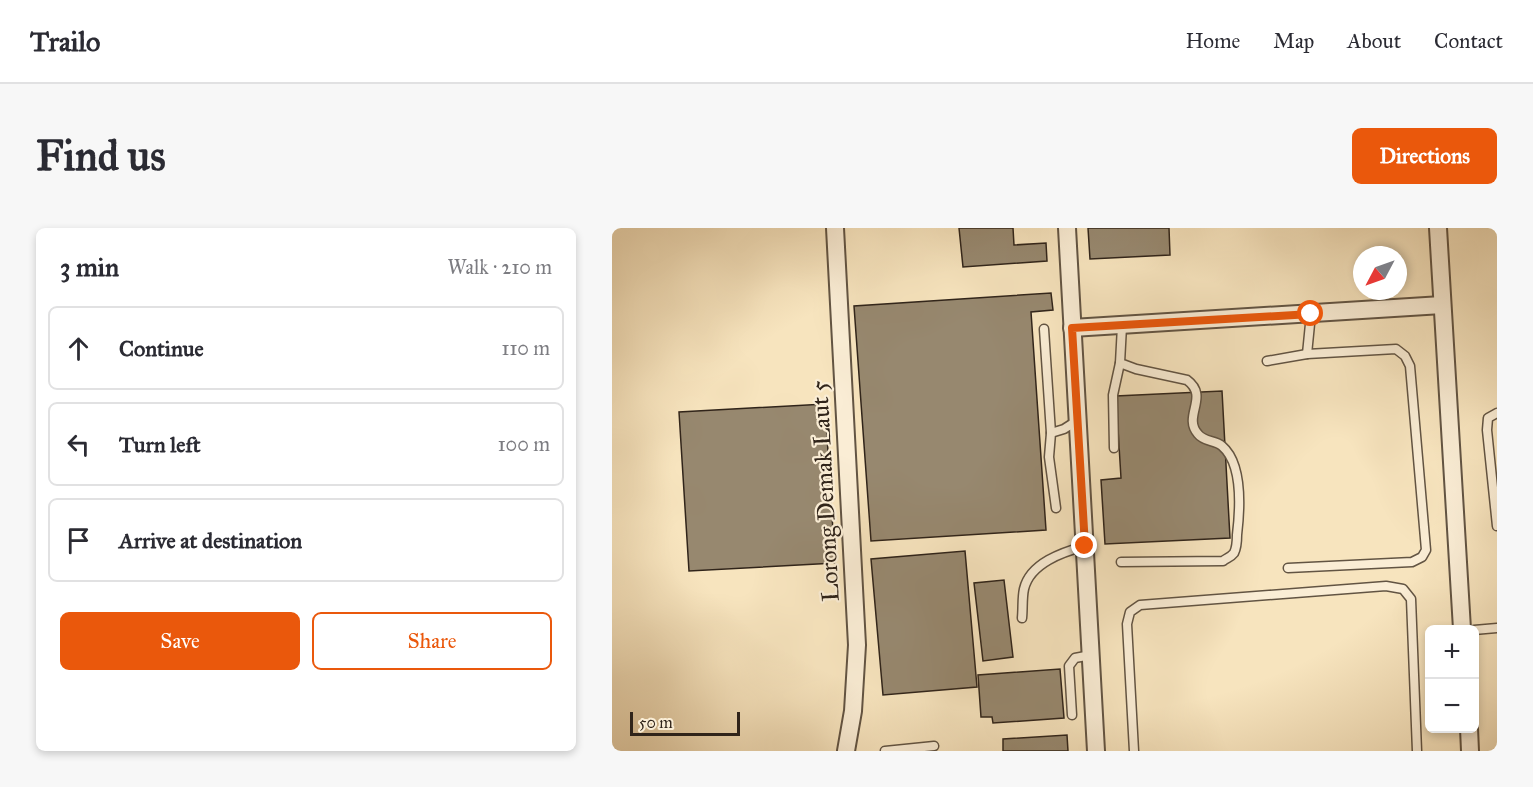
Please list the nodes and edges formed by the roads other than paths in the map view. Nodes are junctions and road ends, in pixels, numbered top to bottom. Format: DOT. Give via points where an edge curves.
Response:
graph roads {
  1 [pos="835,228"];
  2 [pos="1067,228"];
  3 [pos="1438,228"];
  4 [pos="1442,305"];
  5 [pos="1311,314"];
  6 [pos="1122,326"];
  7 [pos="1072,328"];
  8 [pos="1044,329"];
  9 [pos="1307,354"];
  10 [pos="1267,361"];
  11 [pos="1120,363"];
  12 [pos="1497,413"];
  13 [pos="1078,420"];
  14 [pos="1051,433"];
  15 [pos="1114,448"];
  16 [pos="1056,508"];
  17 [pos="1497,526"];
  18 [pos="1085,546"];
  19 [pos="1121,562"];
  20 [pos="1288,568"];
  21 [pos="1022,618"];
  22 [pos="1462,625"];
  23 [pos="1497,628"];
  24 [pos="1479,630"];
  25 [pos="1091,655"];
  26 [pos="1072,715"];
  27 [pos="1469,733"];
  28 [pos="934,746"];
  29 [pos="846,751"];
  30 [pos="885,751"];
  31 [pos="1096,751"];
  32 [pos="1134,751"];
  33 [pos="1417,751"];
  34 [pos="1470,751"];
  1 -- 29 [label="street, Lorong Demak Laut 5" via="858,645"];
  2 -- 7 [label="street"];
  3 -- 4 [label="street"];
  4 -- 5 [label="street"];
  4 -- 22 [label="street"];
  5 -- 6 [label="street"];
  5 -- 9 [label="lane"];
  6 -- 7 [label="street"];
  6 -- 11 [label="lane"];
  7 -- 13 [label="street"];
  8 -- 14 [label="lane"];
  9 -- 10 [label="lane"];
  9 -- 20 [label="lane" via="1396,349 1405,356 1412,376 1426,550 1412,562"];
  11 -- 15 [label="lane" via="1113,395"];
  11 -- 19 [label="lane" via="1193,384 1197,393 1192,422 1197,433 1221,445 1231,458 1240,512 1236,549 1223,561"];
  12 -- 17 [label="lane" via="1488,418 1488,430"];
  13 -- 14 [label="lane"];
  13 -- 18 [label="street"];
  14 -- 16 [label="lane" via="1049,457"];
  18 -- 21 [label="lane" via="1056,555 1031,575 1024,588"];
  18 -- 25 [label="street"];
  23 -- 24 [label="lane"];
  25 -- 26 [label="lane" via="1075,658 1069,666"];
  25 -- 31 [label="street"];
  27 -- 34 [label="street"];
  28 -- 30 [label="lane"];
  32 -- 33 [label="lane" via="1127,624 1130,612 1140,605 1386,586 1403,589 1411,599"];
}
